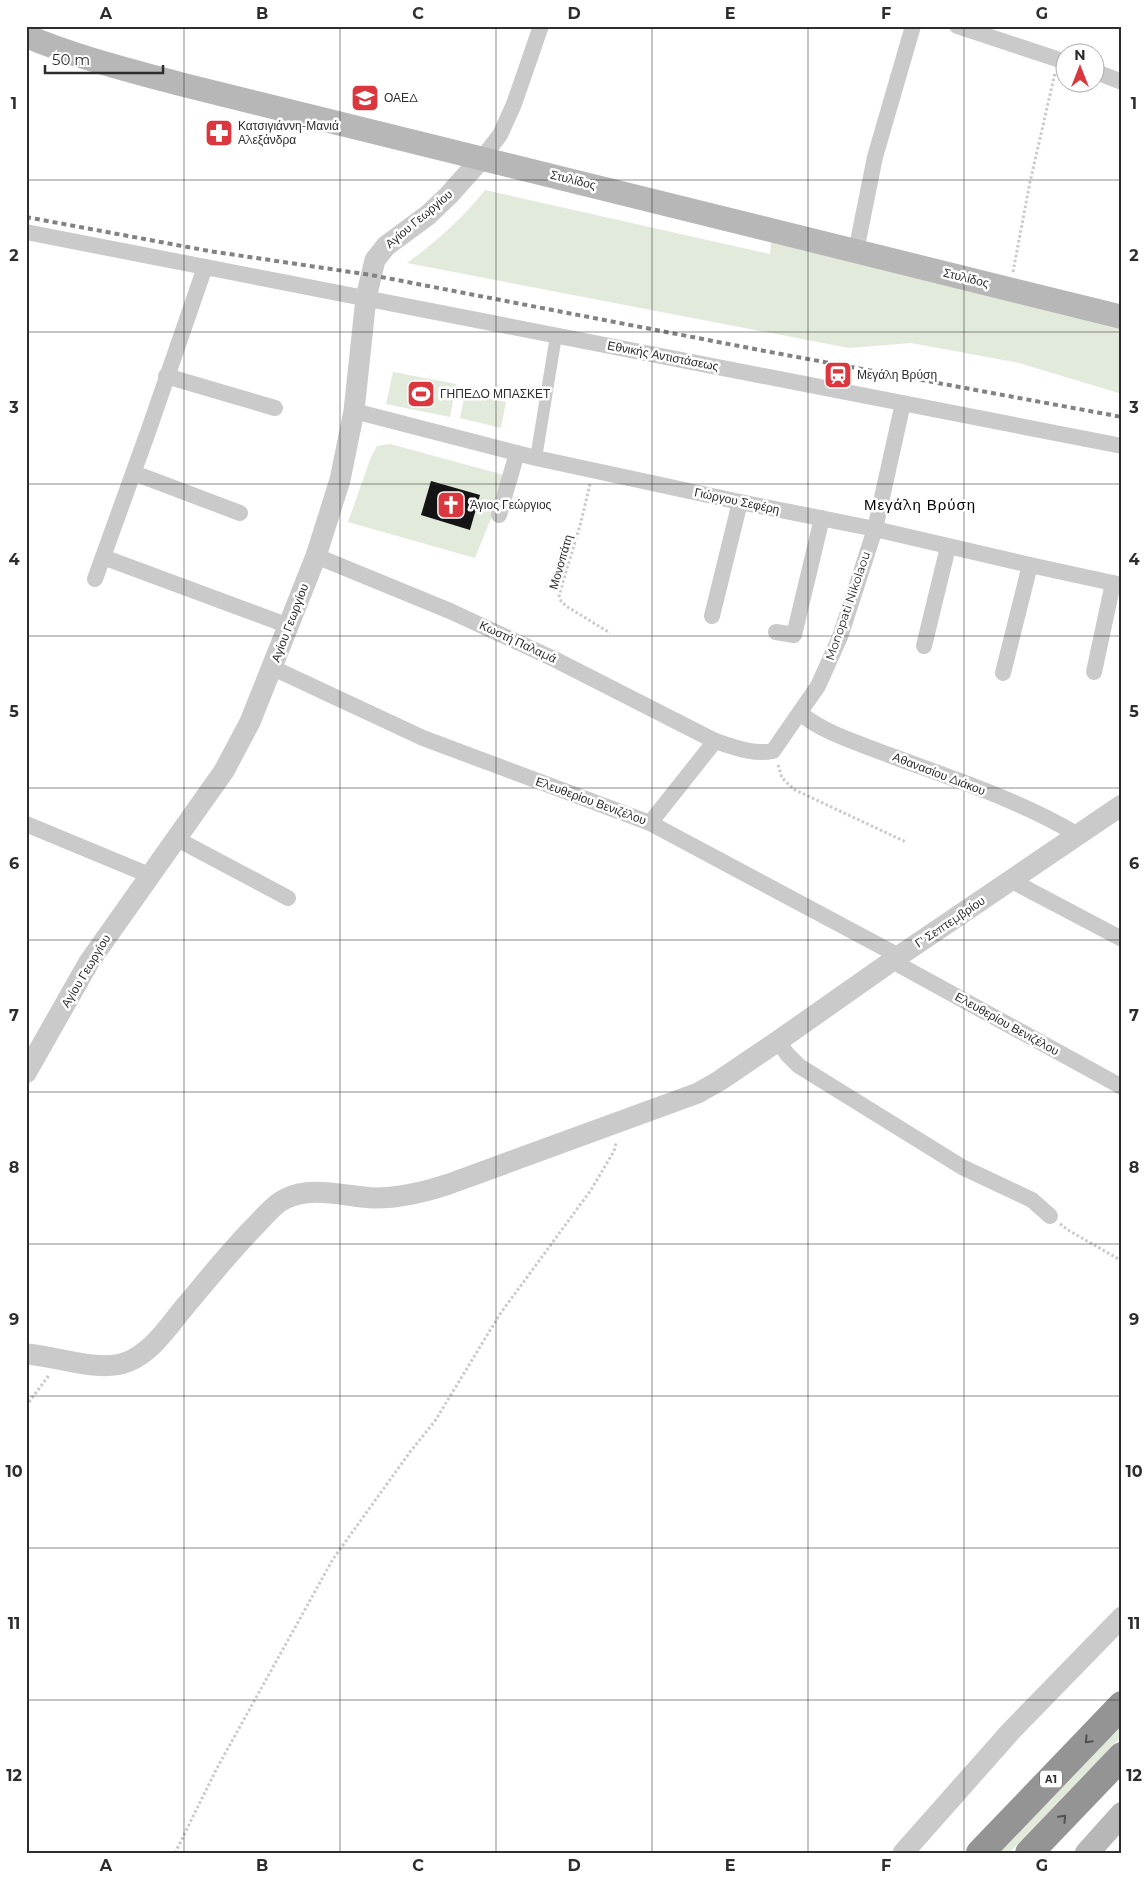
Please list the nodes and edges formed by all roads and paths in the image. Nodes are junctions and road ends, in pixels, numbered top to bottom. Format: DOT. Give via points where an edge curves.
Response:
graph roads {
  1 [pos="541,26"];
  2 [pos="913,26"];
  3 [pos="957,26"];
  4 [pos="26,36"];
  5 [pos="1056,59"];
  6 [pos="1106,76"];
  7 [pos="1122,82"];
  8 [pos="1056,84"];
  9 [pos="482,158"];
  10 [pos="26,232"];
  11 [pos="856,251"];
  12 [pos="205,267"];
  13 [pos="1010,290"];
  14 [pos="366,298"];
  15 [pos="1122,317"];
  16 [pos="556,336"];
  17 [pos="166,376"];
  18 [pos="903,403"];
  19 [pos="275,408"];
  20 [pos="354,411"];
  21 [pos="1122,446"];
  22 [pos="517,453"];
  23 [pos="536,458"];
  24 [pos="593,470"];
  25 [pos="134,473"];
  26 [pos="740,502"];
  27 [pos="240,513"];
  28 [pos="499,515"];
  29 [pos="822,518"];
  30 [pos="875,528"];
  31 [pos="948,547"];
  32 [pos="316,556"];
  33 [pos="103,557"];
  34 [pos="1030,566"];
  35 [pos="95,579"];
  36 [pos="1118,584"];
  37 [pos="712,616"];
  38 [pos="289,626"];
  39 [pos="776,632"];
  40 [pos="610,633"];
  41 [pos="924,646"];
  42 [pos="273,668"];
  43 [pos="1094,672"];
  44 [pos="1003,673"];
  45 [pos="800,713"];
  46 [pos="715,741"];
  47 [pos="773,751"];
  48 [pos="1122,805"];
  49 [pos="650,823"];
  50 [pos="26,824"];
  51 [pos="1078,835"];
  52 [pos="177,839"];
  53 [pos="906,842"];
  54 [pos="149,875"];
  55 [pos="1012,881"];
  56 [pos="288,898"];
  57 [pos="1122,939"];
  58 [pos="895,959"];
  59 [pos="778,1041"];
  60 [pos="32,1051"];
  61 [pos="26,1073"];
  62 [pos="1122,1087"];
  63 [pos="619,1122"];
  64 [pos="1050,1216"];
  65 [pos="1122,1261"];
  66 [pos="26,1354"];
  67 [pos="58,1358"];
  68 [pos="26,1406"];
  69 [pos="1122,1617"];
  70 [pos="1122,1706"];
  71 [pos="1122,1756"];
  72 [pos="1122,1814"];
  73 [pos="175,1853"];
  74 [pos="903,1853"];
  75 [pos="980,1853"];
  76 [pos="1029,1853"];
  77 [pos="1087,1853"];
  1 -- 9 [label="street" via="514,104 500,135"];
  2 -- 11 [label="street" via="876,157"];
  3 -- 5 [label="street"];
  4 -- 9 [label="main road, Στυλίδος" via="106,65"];
  6 -- 7 [label="street"];
  8 -- 13 [label="path" via="1030,182"];
  9 -- 11 [label="main road, Στυλίδος"];
  9 -- 14 [label="street, Αγίου Γεωργίου" via="428,215 379,254"];
  10 -- 12 [label="street, Εθνικής Αντιστάσεως"];
  11 -- 13 [label="main road, Στυλίδος"];
  12 -- 14 [label="street, Εθνικής Αντιστάσεως"];
  12 -- 17 [label="street"];
  13 -- 15 [label="main road, Στυλίδος"];
  14 -- 16 [label="street, Εθνικής Αντιστάσεως"];
  14 -- 20 [label="street, Αγίου Γεωργίου"];
  16 -- 18 [label="street, Εθνικής Αντιστάσεως"];
  16 -- 23 [label="street"];
  17 -- 19 [label="street"];
  17 -- 25 [label="street"];
  18 -- 21 [label="street, Εθνικής Αντιστάσεως"];
  18 -- 30 [label="street, Monopati Nikolaou"];
  20 -- 22 [label="street, Γιώργου Σεφέρη"];
  20 -- 32 [label="street, Αγίου Γεωργίου" via="340,480"];
  22 -- 23 [label="street, Γιώργου Σεφέρη"];
  22 -- 28 [label="street"];
  23 -- 24 [label="street, Γιώργου Σεφέρη"];
  24 -- 26 [label="street, Γιώργου Σεφέρη"];
  24 -- 40 [label="path, Μονοπάτη" via="559,595 566,606"];
  25 -- 27 [label="street"];
  25 -- 33 [label="street"];
  26 -- 29 [label="street, Γιώργου Σεφέρη"];
  26 -- 37 [label="street"];
  29 -- 30 [label="street, Γιώργου Σεφέρη"];
  29 -- 39 [label="street" via="794,636"];
  30 -- 31 [label="street, Γιώργου Σεφέρη"];
  30 -- 45 [label="street, Monopati Nikolaou" via="831,659"];
  31 -- 34 [label="street, Γιώργου Σεφέρη"];
  31 -- 41 [label="street"];
  32 -- 38 [label="street, Αγίου Γεωργίου"];
  32 -- 46 [label="street, Κωστή Παλαμά" via="554,658"];
  33 -- 35 [label="street"];
  33 -- 38 [label="street"];
  34 -- 36 [label="street, Γιώργου Σεφέρη"];
  34 -- 44 [label="street"];
  36 -- 43 [label="street"];
  38 -- 42 [label="street, Αγίου Γεωργίου"];
  42 -- 49 [label="street, Ελευθερίου Βενιζέλου" via="423,738"];
  42 -- 52 [label="street, Αγίου Γεωργίου" via="224,771"];
  45 -- 47 [label="street, Monopati Nikolaou"];
  45 -- 51 [label="street, Αθανασίου Διάκου" via="811,723 983,790 1052,819"];
  46 -- 47 [label="street" via="750,752"];
  46 -- 49 [label="street"];
  47 -- 53 [label="path" via="782,778 795,790"];
  48 -- 51 [label="street, Γ' Σεπτεμβρίου"];
  49 -- 58 [label="street, Ελευθερίου Βενιζέλου"];
  50 -- 54 [label="street"];
  51 -- 55 [label="street, Γ' Σεπτεμβρίου"];
  52 -- 54 [label="street, Αγίου Γεωργίου"];
  52 -- 56 [label="street"];
  54 -- 60 [label="street, Αγίου Γεωργίου"];
  55 -- 57 [label="street"];
  55 -- 58 [label="street, Γ' Σεπτεμβρίου"];
  58 -- 59 [label="street, Γ' Σεπτεμβρίου"];
  58 -- 62 [label="street, Ελευθερίου Βενιζέλου"];
  59 -- 63 [label="street, Γ' Σεπτεμβρίου" via="698,1093"];
  59 -- 64 [label="street" via="799,1066 962,1167 1032,1200"];
  60 -- 61 [label="street, Αγίου Γεωργίου"];
  63 -- 67 [label="street, Γ' Σεπτεμβρίου" via="420,1193 375,1198 314,1192 284,1199 238,1243 150,1347 127,1362 102,1366"];
  63 -- 73 [label="path" via="614,1151 591,1190 500,1314 435,1420 333,1559 217,1768"];
  64 -- 65 [label="path"];
  66 -- 67 [label="street, Γ' Σεπτεμβρίου"];
  67 -- 68 [label="path"];
  69 -- 74 [label="street" via="1011,1731"];
  70 -- 75 [label="highway, Α1, one-way"];
  76 -- 71 [label="highway, one-way"];
  72 -- 77 [label="main road"];
}
